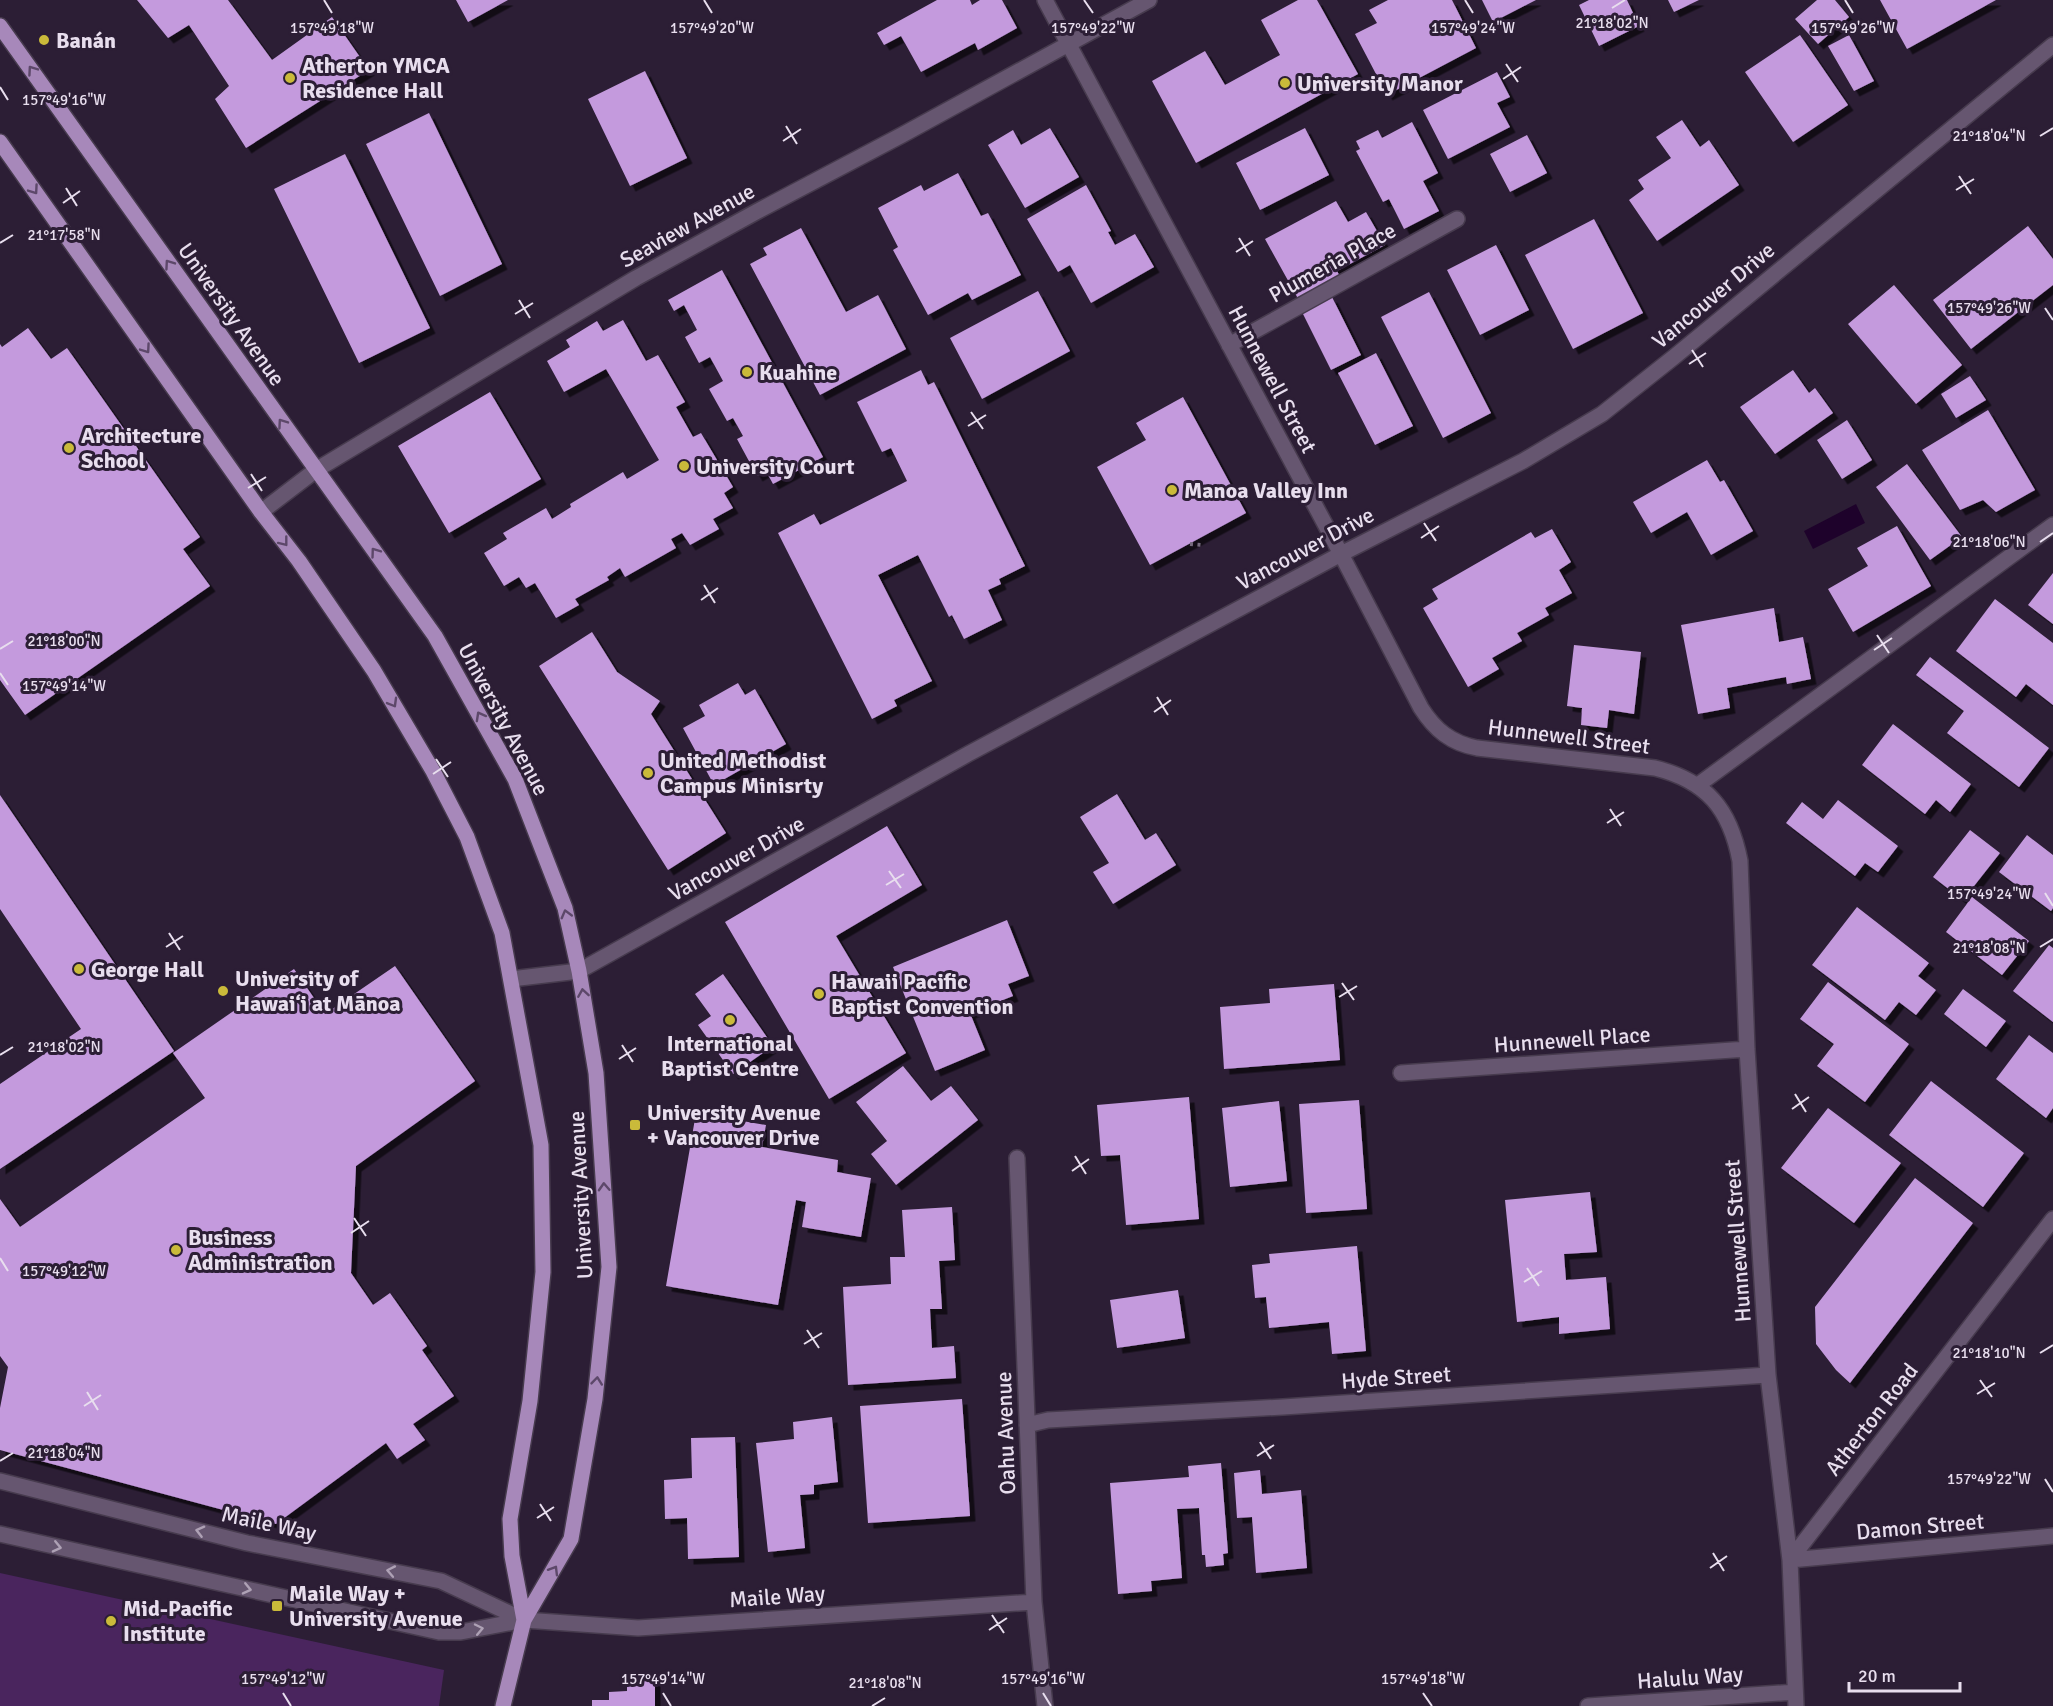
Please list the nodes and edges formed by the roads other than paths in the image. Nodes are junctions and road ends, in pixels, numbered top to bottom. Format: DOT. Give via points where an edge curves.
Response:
graph roads {
  1 [pos="1045,0"];
  2 [pos="1149,0"];
  3 [pos="0,26"];
  4 [pos="1069,43"];
  5 [pos="2053,45"];
  6 [pos="0,142"];
  7 [pos="1457,219"];
  8 [pos="1230,345"];
  9 [pos="316,470"];
  10 [pos="261,512"];
  11 [pos="2053,525"];
  12 [pos="1341,554"];
  13 [pos="1698,785"];
  14 [pos="579,971"];
  15 [pos="511,979"];
  16 [pos="1747,1049"];
  17 [pos="1401,1073"];
  18 [pos="1017,1158"];
  19 [pos="2053,1219"];
  20 [pos="1768,1375"];
  21 [pos="1027,1425"];
  22 [pos="0,1481"];
  23 [pos="0,1534"];
  24 [pos="2053,1536"];
  25 [pos="1790,1560"];
  26 [pos="1034,1602"];
  27 [pos="524,1620"];
  28 [pos="1796,1699"];
  29 [pos="503,1706"];
  30 [pos="1045,1706"];
  31 [pos="1588,1706"];
  1 -- 4 [label="street, Hunnewell Street"];
  2 -- 4 [label="street, Seaview Avenue"];
  9 -- 3 [label="main road, University Avenue, one-way"];
  4 -- 8 [label="street, Hunnewell Street"];
  4 -- 9 [label="street, Seaview Avenue" via="636,278"];
  5 -- 12 [label="street, Vancouver Drive" via="1602,414 1523,461"];
  6 -- 10 [label="main road, University Avenue, one-way"];
  7 -- 8 [label="street, Plumeria Place"];
  8 -- 12 [label="street, Hunnewell Street"];
  9 -- 10 [label="street, Seaview Avenue"];
  14 -- 9 [label="main road, University Avenue, one-way" via="565,908 515,779 435,636"];
  10 -- 15 [label="main road, University Avenue, one-way" via="374,671 433,771 467,837 502,933"];
  11 -- 13 [label="street"];
  12 -- 13 [label="street, Hunnewell Street" via="1421,708 1449,738 1477,748 1655,768"];
  12 -- 14 [label="street, Vancouver Drive" via="968,754"];
  13 -- 16 [label="street, Hunnewell Street" via="1726,819 1740,861"];
  14 -- 15 [label="street, Vancouver Drive"];
  27 -- 14 [label="main road, University Avenue, one-way" via="571,1539 595,1399 609,1267 596,1073"];
  15 -- 27 [label="main road, University Avenue" via="541,1144 542,1179 543,1272 530,1401 510,1519 512,1556"];
  16 -- 17 [label="street, Hunnewell Place"];
  16 -- 20 [label="street, Hunnewell Street"];
  18 -- 21 [label="street, Oahu Avenue"];
  19 -- 25 [label="street, Atherton Road"];
  20 -- 21 [label="street, Hyde Street" via="1048,1420"];
  20 -- 25 [label="street, Hunnewell Street"];
  21 -- 26 [label="street, Oahu Avenue"];
  27 -- 22 [label="street, Maile Way, one-way" via="441,1581 247,1543"];
  23 -- 27 [label="street, Maile Way, one-way" via="439,1632 461,1632"];
  24 -- 25 [label="street, Damon Street"];
  25 -- 28 [label="street, Hunnewell Street"];
  26 -- 27 [label="street, Maile Way" via="638,1628"];
  26 -- 30 [label="street, Oahu Avenue"];
  27 -- 29 [label="main road, University Avenue"];
  28 -- 31 [label="street, Halulu Way"];
}
